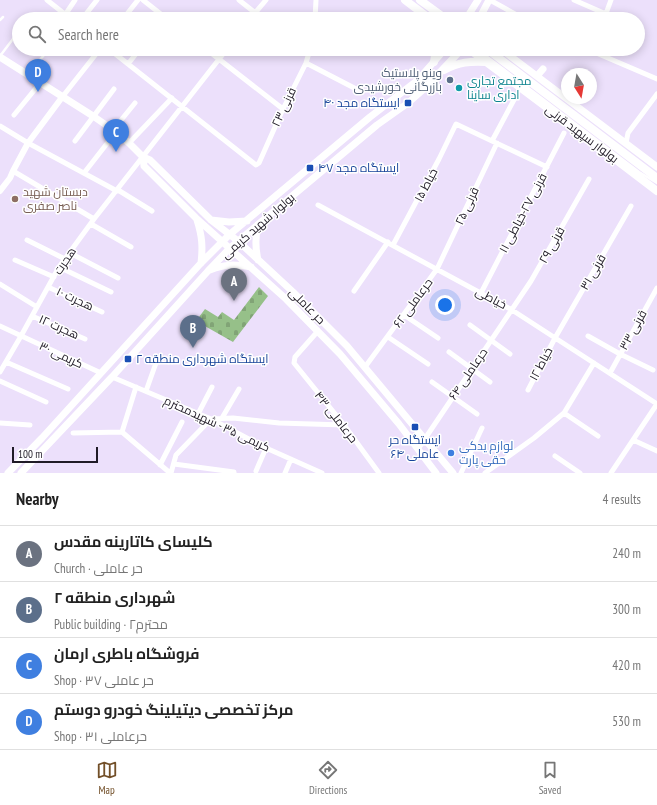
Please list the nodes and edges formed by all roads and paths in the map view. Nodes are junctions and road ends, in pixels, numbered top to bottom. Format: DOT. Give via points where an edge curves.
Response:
graph roads {
  1 [pos="75,0"];
  2 [pos="97,0"];
  3 [pos="138,0"];
  4 [pos="143,0"];
  5 [pos="239,0"];
  6 [pos="266,0"];
  7 [pos="316,0"];
  8 [pos="405,0"];
  9 [pos="420,0"];
  10 [pos="478,0"];
  11 [pos="489,0"];
  12 [pos="574,0"];
  13 [pos="611,0"];
  14 [pos="50,1"];
  15 [pos="485,7"];
  16 [pos="62,12"];
  17 [pos="67,12"];
  18 [pos="88,12"];
  19 [pos="129,12"];
  20 [pos="159,12"];
  21 [pos="254,12"];
  22 [pos="256,12"];
  23 [pos="315,12"];
  24 [pos="420,12"];
  25 [pos="436,12"];
  26 [pos="470,12"];
  27 [pos="482,12"];
  28 [pos="485,12"];
  29 [pos="511,12"];
  30 [pos="597,12"];
  31 [pos="606,12"];
  32 [pos="3,17"];
  33 [pos="0,20"];
  34 [pos="12,40"];
  35 [pos="0,56"];
  36 [pos="43,56"];
  37 [pos="94,56"];
  38 [pos="118,56"];
  39 [pos="134,56"];
  40 [pos="215,56"];
  41 [pos="221,56"];
  42 [pos="309,56"];
  43 [pos="435,56"];
  44 [pos="439,56"];
  45 [pos="456,56"];
  46 [pos="479,56"];
  47 [pos="486,56"];
  48 [pos="497,56"];
  49 [pos="510,56"];
  50 [pos="605,56"];
  51 [pos="219,59"];
  52 [pos="434,62"];
  53 [pos="487,62"];
  54 [pos="306,63"];
  55 [pos="128,64"];
  56 [pos="543,69"];
  57 [pos="444,70"];
  58 [pos="28,74"];
  59 [pos="537,76"];
  60 [pos="657,79"];
  61 [pos="41,82"];
  62 [pos="114,89"];
  63 [pos="362,92"];
  64 [pos="657,94"];
  65 [pos="63,96"];
  66 [pos="516,96"];
  67 [pos="172,98"];
  68 [pos="135,104"];
  69 [pos="183,107"];
  70 [pos="283,109"];
  71 [pos="576,111"];
  72 [pos="14,116"];
  73 [pos="93,116"];
  74 [pos="0,126"];
  75 [pos="115,131"];
  76 [pos="564,133"];
  77 [pos="75,141"];
  78 [pos="494,142"];
  79 [pos="28,143"];
  80 [pos="129,143"];
  81 [pos="626,143"];
  82 [pos="143,158"];
  83 [pos="547,167"];
  84 [pos="657,167"];
  85 [pos="12,171"];
  86 [pos="84,173"];
  87 [pos="657,178"];
  88 [pos="589,179"];
  89 [pos="655,188"];
  90 [pos="117,190"];
  91 [pos="0,191"];
  92 [pos="318,205"];
  93 [pos="631,206"];
  94 [pos="152,211"];
  95 [pos="196,218"];
  96 [pos="211,220"];
  97 [pos="247,220"];
  98 [pos="92,222"];
  99 [pos="258,224"];
  100 [pos="229,235"];
  101 [pos="27,240"];
  102 [pos="238,241"];
  103 [pos="222,242"];
  104 [pos="388,242"];
  105 [pos="393,245"];
  106 [pos="131,247"];
  107 [pos="230,248"];
  108 [pos="70,253"];
  109 [pos="65,259"];
  110 [pos="15,260"];
  111 [pos="258,260"];
  112 [pos="201,263"];
  113 [pos="59,267"];
  114 [pos="252,268"];
  115 [pos="437,269"];
  116 [pos="208,271"];
  117 [pos="54,277"];
  118 [pos="118,278"];
  119 [pos="0,284"];
  120 [pos="48,287"];
  121 [pos="657,288"];
  122 [pos="354,291"];
  123 [pos="111,292"];
  124 [pos="481,293"];
  125 [pos="37,307"];
  126 [pos="512,310"];
  127 [pos="102,312"];
  128 [pos="404,315"];
  129 [pos="32,316"];
  130 [pos="470,325"];
  131 [pos="0,326"];
  132 [pos="318,332"];
  133 [pos="21,336"];
  134 [pos="588,336"];
  135 [pos="388,337"];
  136 [pos="438,338"];
  137 [pos="555,338"];
  138 [pos="85,339"];
  139 [pos="491,341"];
  140 [pos="449,352"];
  141 [pos="510,354"];
  142 [pos="620,354"];
  143 [pos="6,362"];
  144 [pos="156,363"];
  145 [pos="594,363"];
  146 [pos="428,364"];
  147 [pos="365,367"];
  148 [pos="472,369"];
  149 [pos="653,370"];
  150 [pos="0,372"];
  151 [pos="101,373"];
  152 [pos="610,373"];
  153 [pos="112,376"];
  154 [pos="0,381"];
  155 [pos="432,382"];
  156 [pos="490,382"];
  157 [pos="136,387"];
  158 [pos="212,387"];
  159 [pos="68,389"];
  160 [pos="239,389"];
  161 [pos="528,390"];
  162 [pos="146,391"];
  163 [pos="453,397"];
  164 [pos="46,402"];
  165 [pos="657,404"];
  166 [pos="564,413"];
  167 [pos="198,414"];
  168 [pos="477,414"];
  169 [pos="222,418"];
  170 [pos="211,419"];
  171 [pos="182,422"];
  172 [pos="0,423"];
  173 [pos="30,425"];
  174 [pos="344,426"];
  175 [pos="482,428"];
  176 [pos="122,432"];
  177 [pos="73,433"];
  178 [pos="598,436"];
  179 [pos="42,438"];
  180 [pos="425,438"];
  181 [pos="633,440"];
  182 [pos="48,444"];
  183 [pos="266,448"];
  184 [pos="418,448"];
  185 [pos="657,451"];
  186 [pos="555,456"];
  187 [pos="291,459"];
  188 [pos="174,464"];
  189 [pos="160,465"];
  190 [pos="256,471"];
  191 [pos="8,473"];
  192 [pos="21,473"];
  193 [pos="171,473"];
  194 [pos="234,473"];
  195 [pos="285,473"];
  196 [pos="322,473"];
  197 [pos="379,473"];
  198 [pos="436,473"];
  199 [pos="454,473"];
  200 [pos="461,473"];
  201 [pos="487,473"];
  202 [pos="580,473"];
  203 [pos="611,473"];
  1 -- 17 [label="street"];
  2 -- 18 [label="street"];
  3 -- 19 [label="street"];
  4 -- 20 [label="street"];
  5 -- 21 [label="street"];
  6 -- 22 [label="street"];
  7 -- 23 [label="street"];
  8 -- 24 [label="main road"];
  9 -- 25 [label="main road"];
  10 -- 26 [label="main road"];
  11 -- 15 [label="main road"];
  11 -- 29 [label="street"];
  12 -- 30 [label="street"];
  13 -- 31 [label="street"];
  14 -- 16 [label="street"];
  15 -- 27 [label="main road"];
  15 -- 28 [label="main road"];
  32 -- 33 [label="lane"];
  34 -- 35 [label="lane"];
  35 -- 58 [label="main road, حر عاملی"];
  36 -- 58 [label="lane"];
  37 -- 65 [label="street"];
  38 -- 55 [label="street"];
  39 -- 55 [label="street"];
  40 -- 51 [label="street"];
  41 -- 51 [label="street, هجرت"];
  42 -- 54 [label="street, قرنی ۲۳"];
  43 -- 52 [label="main road"];
  44 -- 52 [label="main road, بولوار شهید کریمی"];
  45 -- 57 [label="main road, بولوار شهید کریمی"];
  46 -- 53 [label="main road, بولوار سپهبد قرنی"];
  47 -- 89 [label="lane" via="639,172"];
  48 -- 71 [label="main road, بولوار سپهبد قرنی"];
  49 -- 59 [label="main road"];
  50 -- 60 [label="street"];
  51 -- 69 [label="street, هجرت"];
  51 -- 70 [label="street"];
  52 -- 97 [label="main road, بولوار شهید کریمی" via="418,80"];
  53 -- 57 [label="main road" via="466,62"];
  53 -- 89 [label="main road, بولوار سپهبد قرنی"];
  54 -- 63 [label="street"];
  54 -- 70 [label="street, قرنی ۲۳"];
  55 -- 67 [label="street"];
  56 -- 59 [label="main road"];
  57 -- 99 [label="main road, بولوار شهید کریمی" via="408,103"];
  58 -- 61 [label="main road, حر عاملی"];
  59 -- 71 [label="main road"];
  61 -- 65 [label="main road, حر عاملی"];
  61 -- 72 [label="street"];
  62 -- 73 [label="street"];
  64 -- 81 [label="street" via="628,133"];
  65 -- 73 [label="main road, حر عاملی"];
  65 -- 79 [label="street"];
  66 -- 78 [label="street, قرنی ۲۵"];
  67 -- 69 [label="street"];
  67 -- 80 [label="street"];
  68 -- 75 [label="street"];
  69 -- 70 [label="street, قرنی ۲۳" via="256,165"];
  69 -- 82 [label="street, هجرت"];
  71 -- 81 [label="main road"];
  71 -- 87 [label="main road, بولوار سپهبد قرنی"];
  73 -- 75 [label="main road, حر عاملی"];
  73 -- 77 [label="street"];
  74 -- 79 [label="street"];
  75 -- 80 [label="main road, حر عاملی"];
  75 -- 86 [label="street"];
  76 -- 83 [label="street, قرنی ۲۷-خیاطی ۱۱"];
  78 -- 83 [label="street"];
  78 -- 105 [label="street, خیاط ۱۵" via="456,124"];
  78 -- 115 [label="street, قرنی ۲۵"];
  79 -- 85 [label="street"];
  79 -- 86 [label="street"];
  80 -- 82 [label="main road, حر عاملی"];
  81 -- 84 [label="main road"];
  82 -- 90 [label="street, هجرت"];
  82 -- 95 [label="main road, حر عاملی" via="144,166"];
  82 -- 96 [label="main road, حر عاملی" via="150,160"];
  83 -- 124 [label="street, قرنی ۲۷-خیاطی ۱۱"];
  85 -- 91 [label="street"];
  85 -- 98 [label="street"];
  86 -- 90 [label="street"];
  88 -- 126 [label="street, قرنی ۲۹"];
  90 -- 94 [label="street"];
  90 -- 98 [label="street, هجرت"];
  92 -- 104 [label="street, خیاطی"];
  93 -- 137 [label="street, قرنی ۳۱"];
  95 -- 103 [label="main road, حر عاملی"];
  95 -- 112 [label="main road" via="203,248"];
  96 -- 97 [label="main road"];
  96 -- 100 [label="main road, حر عاملی"];
  97 -- 100 [label="main road, بولوار شهید کریمی"];
  98 -- 106 [label="street"];
  98 -- 108 [label="street, هجرت"];
  99 -- 102 [label="main road, بولوار شهید کریمی"];
  99 -- 111 [label="main road"];
  100 -- 102 [label="main road, حر عاملی"];
  100 -- 103 [label="main road, بولوار شهید کریمی"];
  101 -- 109 [label="street"];
  102 -- 107 [label="main road, بولوار شهید کریمی"];
  102 -- 111 [label="main road, حر عاملی"];
  103 -- 107 [label="main road, حر عاملی"];
  103 -- 112 [label="main road, بولوار شهید کریمی"];
  104 -- 105 [label="street, خیاطی"];
  104 -- 122 [label="street"];
  105 -- 115 [label="street, خیاطی"];
  107 -- 114 [label="main road, حر عاملی"];
  107 -- 116 [label="main road, بولوار شهید کریمی"];
  108 -- 109 [label="street, هجرت"];
  108 -- 118 [label="street"];
  109 -- 113 [label="street, هجرت"];
  110 -- 117 [label="street"];
  111 -- 147 [label="main road, حر عاملی" via="347,346"];
  112 -- 151 [label="main road, بولوار شهید کریمی"];
  113 -- 117 [label="street, هجرت"];
  113 -- 123 [label="street"];
  114 -- 116 [label="main road" via="222,265"];
  114 -- 132 [label="main road, حر عاملی"];
  115 -- 124 [label="street, خیاطی"];
  115 -- 128 [label="street, حرعاملی ۶۲"];
  116 -- 153 [label="main road, بولوار شهید کریمی"];
  117 -- 120 [label="street, هجرت"];
  119 -- 125 [label="street"];
  120 -- 125 [label="street, هجرت"];
  120 -- 127 [label="street, هجرت ۱۰"];
  121 -- 142 [label="street, قرنی ۳۳"];
  124 -- 126 [label="street, خیاطی"];
  125 -- 129 [label="street, هجرت"];
  126 -- 137 [label="street, خیاطی"];
  126 -- 139 [label="street, حرعاملی ۶۴"];
  128 -- 135 [label="street, حرعاملی ۶۲"];
  128 -- 136 [label="street"];
  129 -- 133 [label="street, هجرت"];
  129 -- 138 [label="street, هجرت ۱۲"];
  130 -- 139 [label="street"];
  131 -- 133 [label="street, کریمی ۳۰"];
  132 -- 174 [label="street, حرعاملی ۴۳" via="295,357 294,363"];
  132 -- 184 [label="main road, حر عاملی" via="345,360"];
  133 -- 143 [label="street, هجرت"];
  133 -- 151 [label="street, کریمی ۳۰"];
  134 -- 142 [label="street"];
  135 -- 146 [label="street"];
  135 -- 147 [label="street, حرعاملی ۶۲"];
  137 -- 145 [label="street, خیاطی"];
  137 -- 161 [label="street, خیاط ۱۲"];
  139 -- 141 [label="street"];
  139 -- 148 [label="street, حرعاملی ۶۴"];
  140 -- 148 [label="street"];
  142 -- 149 [label="street"];
  142 -- 152 [label="street, قرنی ۳۳"];
  143 -- 150 [label="street, هجرت"];
  143 -- 159 [label="street"];
  144 -- 162 [label="street"];
  145 -- 152 [label="street, خیاطی"];
  145 -- 166 [label="street"];
  147 -- 180 [label="main road, حر عاملی"];
  148 -- 156 [label="street"];
  148 -- 163 [label="street, حرعاملی ۶۴"];
  151 -- 179 [label="main road, بولوار شهید کریمی"];
  152 -- 165 [label="street, خیاطی"];
  153 -- 157 [label="street, کریمی ۳۵ - شهیدمحترم"];
  153 -- 182 [label="main road, بولوار شهید کریمی"];
  154 -- 164 [label="street"];
  155 -- 163 [label="street"];
  157 -- 162 [label="street, کریمی ۳۵ - شهیدمحترم"];
  157 -- 176 [label="street"];
  158 -- 167 [label="street"];
  160 -- 169 [label="street"];
  162 -- 167 [label="street, کریمی ۳۵ - شهیدمحترم"];
  163 -- 168 [label="street"];
  163 -- 180 [label="street, حرعاملی ۶۴"];
  165 -- 181 [label="street"];
  166 -- 178 [label="street"];
  166 -- 201 [label="street"];
  167 -- 170 [label="street, کریمی ۳۵ - شهیدمحترم"];
  169 -- 170 [label="street"];
  169 -- 174 [label="street"];
  170 -- 183 [label="street, کریمی ۳۵ - شهیدمحترم"];
  170 -- 188 [label="street" via="176,455"];
  171 -- 189 [label="street"];
  172 -- 173 [label="street"];
  174 -- 197 [label="street, حرعاملی ۴۳"];
  175 -- 200 [label="street"];
  176 -- 177 [label="street"];
  176 -- 189 [label="street"];
  179 -- 182 [label="main road"];
  179 -- 191 [label="main road, بولوار شهید کریمی"];
  180 -- 184 [label="street, حرعاملی ۶۴"];
  180 -- 199 [label="main road, حر عاملی"];
  181 -- 185 [label="street"];
  181 -- 203 [label="street"];
  182 -- 192 [label="main road, بولوار شهید کریمی"];
  183 -- 187 [label="street, کریمی ۳۵ - شهیدمحترم"];
  183 -- 190 [label="street"];
  184 -- 198 [label="main road, حر عاملی"];
  186 -- 202 [label="street"];
  187 -- 195 [label="street"];
  187 -- 196 [label="street, کریمی ۳۵ - شهیدمحترم"];
  188 -- 193 [label="street"];
  188 -- 194 [label="street"];
  189 -- 193 [label="street"];
}
